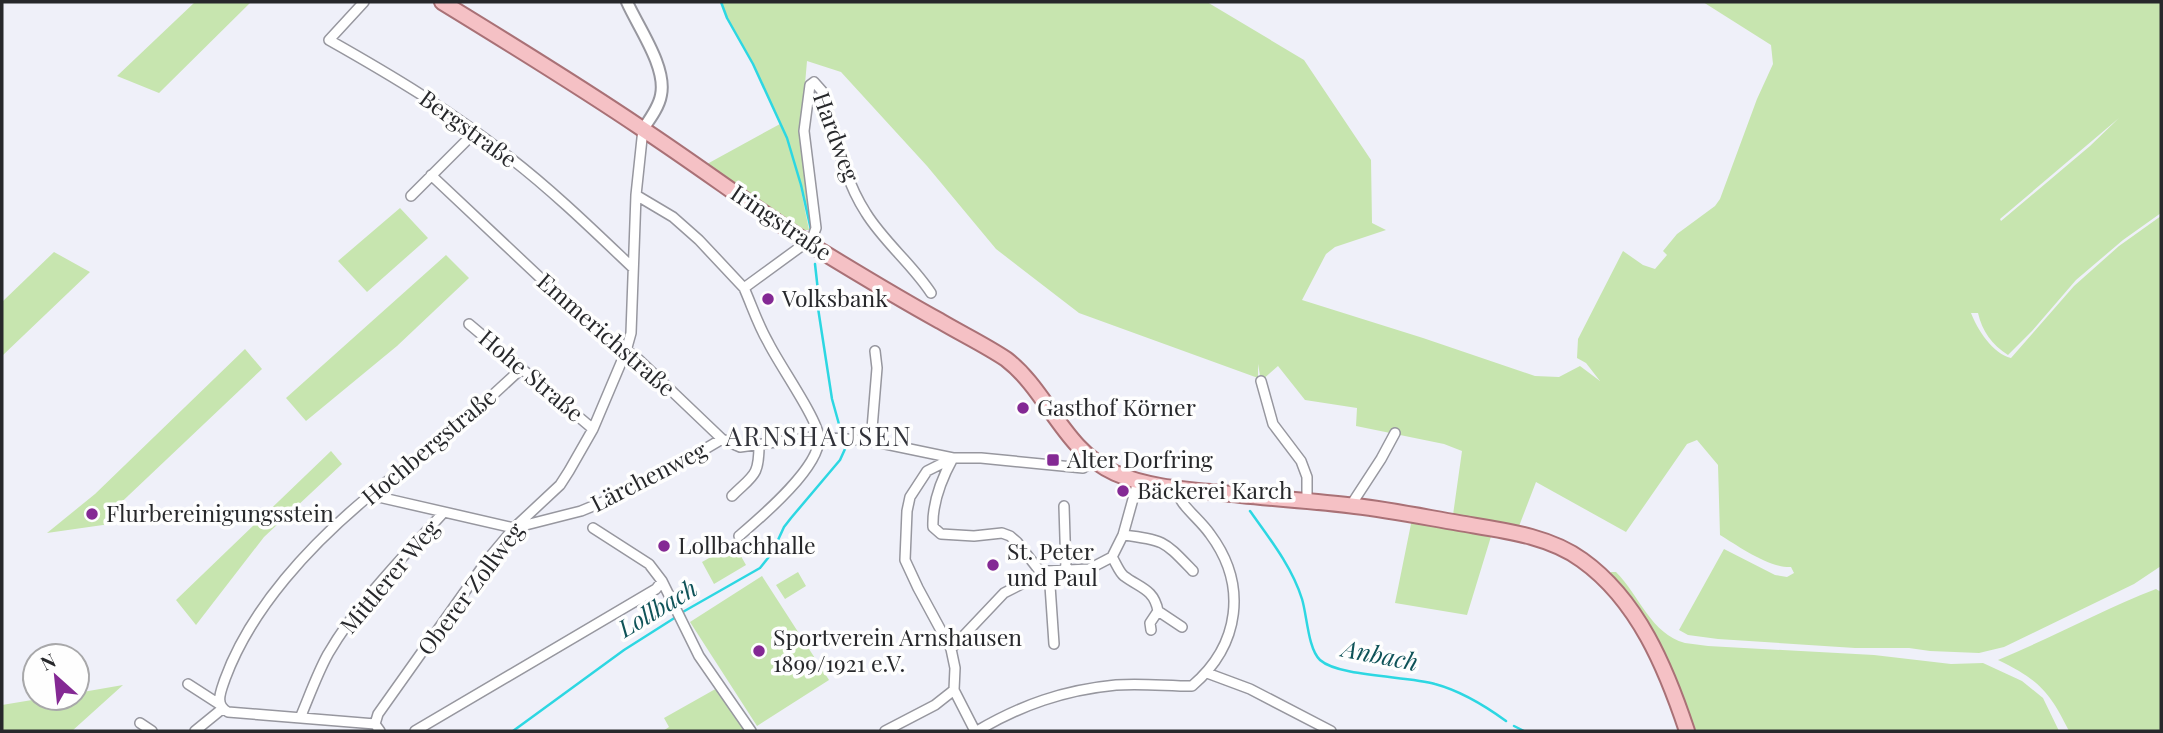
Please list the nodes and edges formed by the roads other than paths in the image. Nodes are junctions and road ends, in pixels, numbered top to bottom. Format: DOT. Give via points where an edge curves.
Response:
graph roads {
  1 [pos="365,2"];
  2 [pos="443,2"];
  3 [pos="627,2"];
  4 [pos="643,129"];
  5 [pos="475,132"];
  6 [pos="431,176"];
  7 [pos="636,195"];
  8 [pos="411,196"];
  9 [pos="807,242"];
  10 [pos="633,268"];
  11 [pos="744,288"];
  12 [pos="931,293"];
  13 [pos="469,324"];
  14 [pos="626,351"];
  15 [pos="875,351"];
  16 [pos="521,369"];
  17 [pos="1261,381"];
  18 [pos="593,429"];
  19 [pos="1395,433"];
  20 [pos="819,438"];
  21 [pos="722,439"];
  22 [pos="871,441"];
  23 [pos="759,445"];
  24 [pos="953,458"];
  25 [pos="1093,461"];
  26 [pos="1138,481"];
  27 [pos="1174,487"];
  28 [pos="370,495"];
  29 [pos="732,496"];
  30 [pos="1307,501"];
  31 [pos="1350,505"];
  32 [pos="1064,506"];
  33 [pos="444,512"];
  34 [pos="514,528"];
  35 [pos="593,528"];
  36 [pos="1123,535"];
  37 [pos="739,536"];
  38 [pos="1112,556"];
  39 [pos="1066,570"];
  40 [pos="1193,571"];
  41 [pos="1046,573"];
  42 [pos="662,581"];
  43 [pos="1158,611"];
  44 [pos="1182,627"];
  45 [pos="1151,630"];
  46 [pos="1054,644"];
  47 [pos="951,649"];
  48 [pos="1207,673"];
  49 [pos="188,684"];
  50 [pos="954,690"];
  51 [pos="221,707"];
  52 [pos="300,718"];
  53 [pos="140,723"];
  54 [pos="377,727"];
  55 [pos="152,731"];
  56 [pos="195,731"];
  57 [pos="415,731"];
  58 [pos="751,731"];
  59 [pos="885,731"];
  60 [pos="976,731"];
  61 [pos="1331,731"];
  62 [pos="1687,731"];
  1 -- 5 [label="street, Bergstraße" via="329,40"];
  2 -- 4 [label="main road, Iringstraße"];
  3 -- 4 [label="street" via="662,79 661,96"];
  4 -- 7 [label="street, Oberer Zollweg"];
  4 -- 9 [label="main road, Iringstraße"];
  5 -- 6 [label="street"];
  5 -- 10 [label="street, Bergstraße" via="570,208"];
  6 -- 8 [label="street"];
  6 -- 14 [label="street, Emmerichstraße" via="618,351"];
  7 -- 10 [label="street, Oberer Zollweg"];
  7 -- 11 [label="street" via="682,225"];
  9 -- 11 [label="street"];
  9 -- 12 [label="street, Hardweg" via="816,228 804,131 814,82 822,91 849,178 866,214"];
  9 -- 25 [label="main road, Iringstraße" via="1008,361"];
  10 -- 14 [label="street, Oberer Zollweg"];
  11 -- 20 [label="street" via="766,340"];
  13 -- 16 [label="street, Hohe Straße"];
  14 -- 18 [label="street, Oberer Zollweg"];
  14 -- 21 [label="street, Emmerichstraße"];
  15 -- 22 [label="street"];
  16 -- 18 [label="street, Hohe Straße"];
  16 -- 28 [label="street, Hochbergstraße" via="448,435"];
  17 -- 30 [label="street" via="1273,424 1301,461 1307,477"];
  18 -- 34 [label="street, Oberer Zollweg" via="560,485"];
  19 -- 31 [label="street"];
  20 -- 22 [label="street"];
  20 -- 23 [label="street"];
  20 -- 37 [label="street" via="802,475"];
  21 -- 23 [label="street" via="740,447"];
  21 -- 34 [label="street, Lärchenweg" via="644,485 581,511"];
  22 -- 24 [label="street"];
  23 -- 29 [label="street" via="757,472"];
  24 -- 25 [label="street" via="1083,468"];
  24 -- 41 [label="street" via="942,477 933,527 941,534 1010,536"];
  24 -- 47 [label="street" via="927,471 910,497 905,544 906,565"];
  25 -- 26 [label="main road, Iringstraße"];
  26 -- 27 [label="main road, Iringstraße"];
  26 -- 36 [label="street"];
  27 -- 30 [label="main road, Iringstraße"];
  27 -- 48 [label="street" via="1179,500 1211,534 1231,579 1233,618 1228,638"];
  28 -- 33 [label="street, Lärchenweg"];
  28 -- 51 [label="street, Hochbergstraße" via="312,548 265,605 231,663 220,692"];
  30 -- 31 [label="main road, Iringstraße"];
  31 -- 62 [label="main road, Iringstraße" via="1516,534 1580,558 1617,593 1651,643"];
  32 -- 39 [label="street"];
  33 -- 34 [label="street, Lärchenweg"];
  33 -- 52 [label="street, Mittlerer Weg" via="347,624 327,656"];
  34 -- 54 [label="street, Oberer Zollweg" via="378,713"];
  35 -- 42 [label="street" via="649,564"];
  36 -- 38 [label="street"];
  36 -- 40 [label="street" via="1162,541"];
  38 -- 39 [label="street" via="1089,569"];
  38 -- 43 [label="street" via="1122,575 1156,600"];
  39 -- 41 [label="street"];
  41 -- 46 [label="street"];
  41 -- 47 [label="street" via="1004,593"];
  42 -- 57 [label="street" via="656,589"];
  42 -- 58 [label="street" via="699,656"];
  43 -- 44 [label="street"];
  43 -- 45 [label="street"];
  47 -- 50 [label="street"];
  48 -- 60 [label="street" via="1192,685 1116,685 1049,697"];
  48 -- 61 [label="street" via="1250,689"];
  49 -- 51 [label="street"];
  50 -- 59 [label="street"];
  50 -- 60 [label="street"];
  51 -- 52 [label="street" via="228,712"];
  51 -- 56 [label="street"];
  52 -- 54 [label="street"];
  53 -- 55 [label="street"];
}
